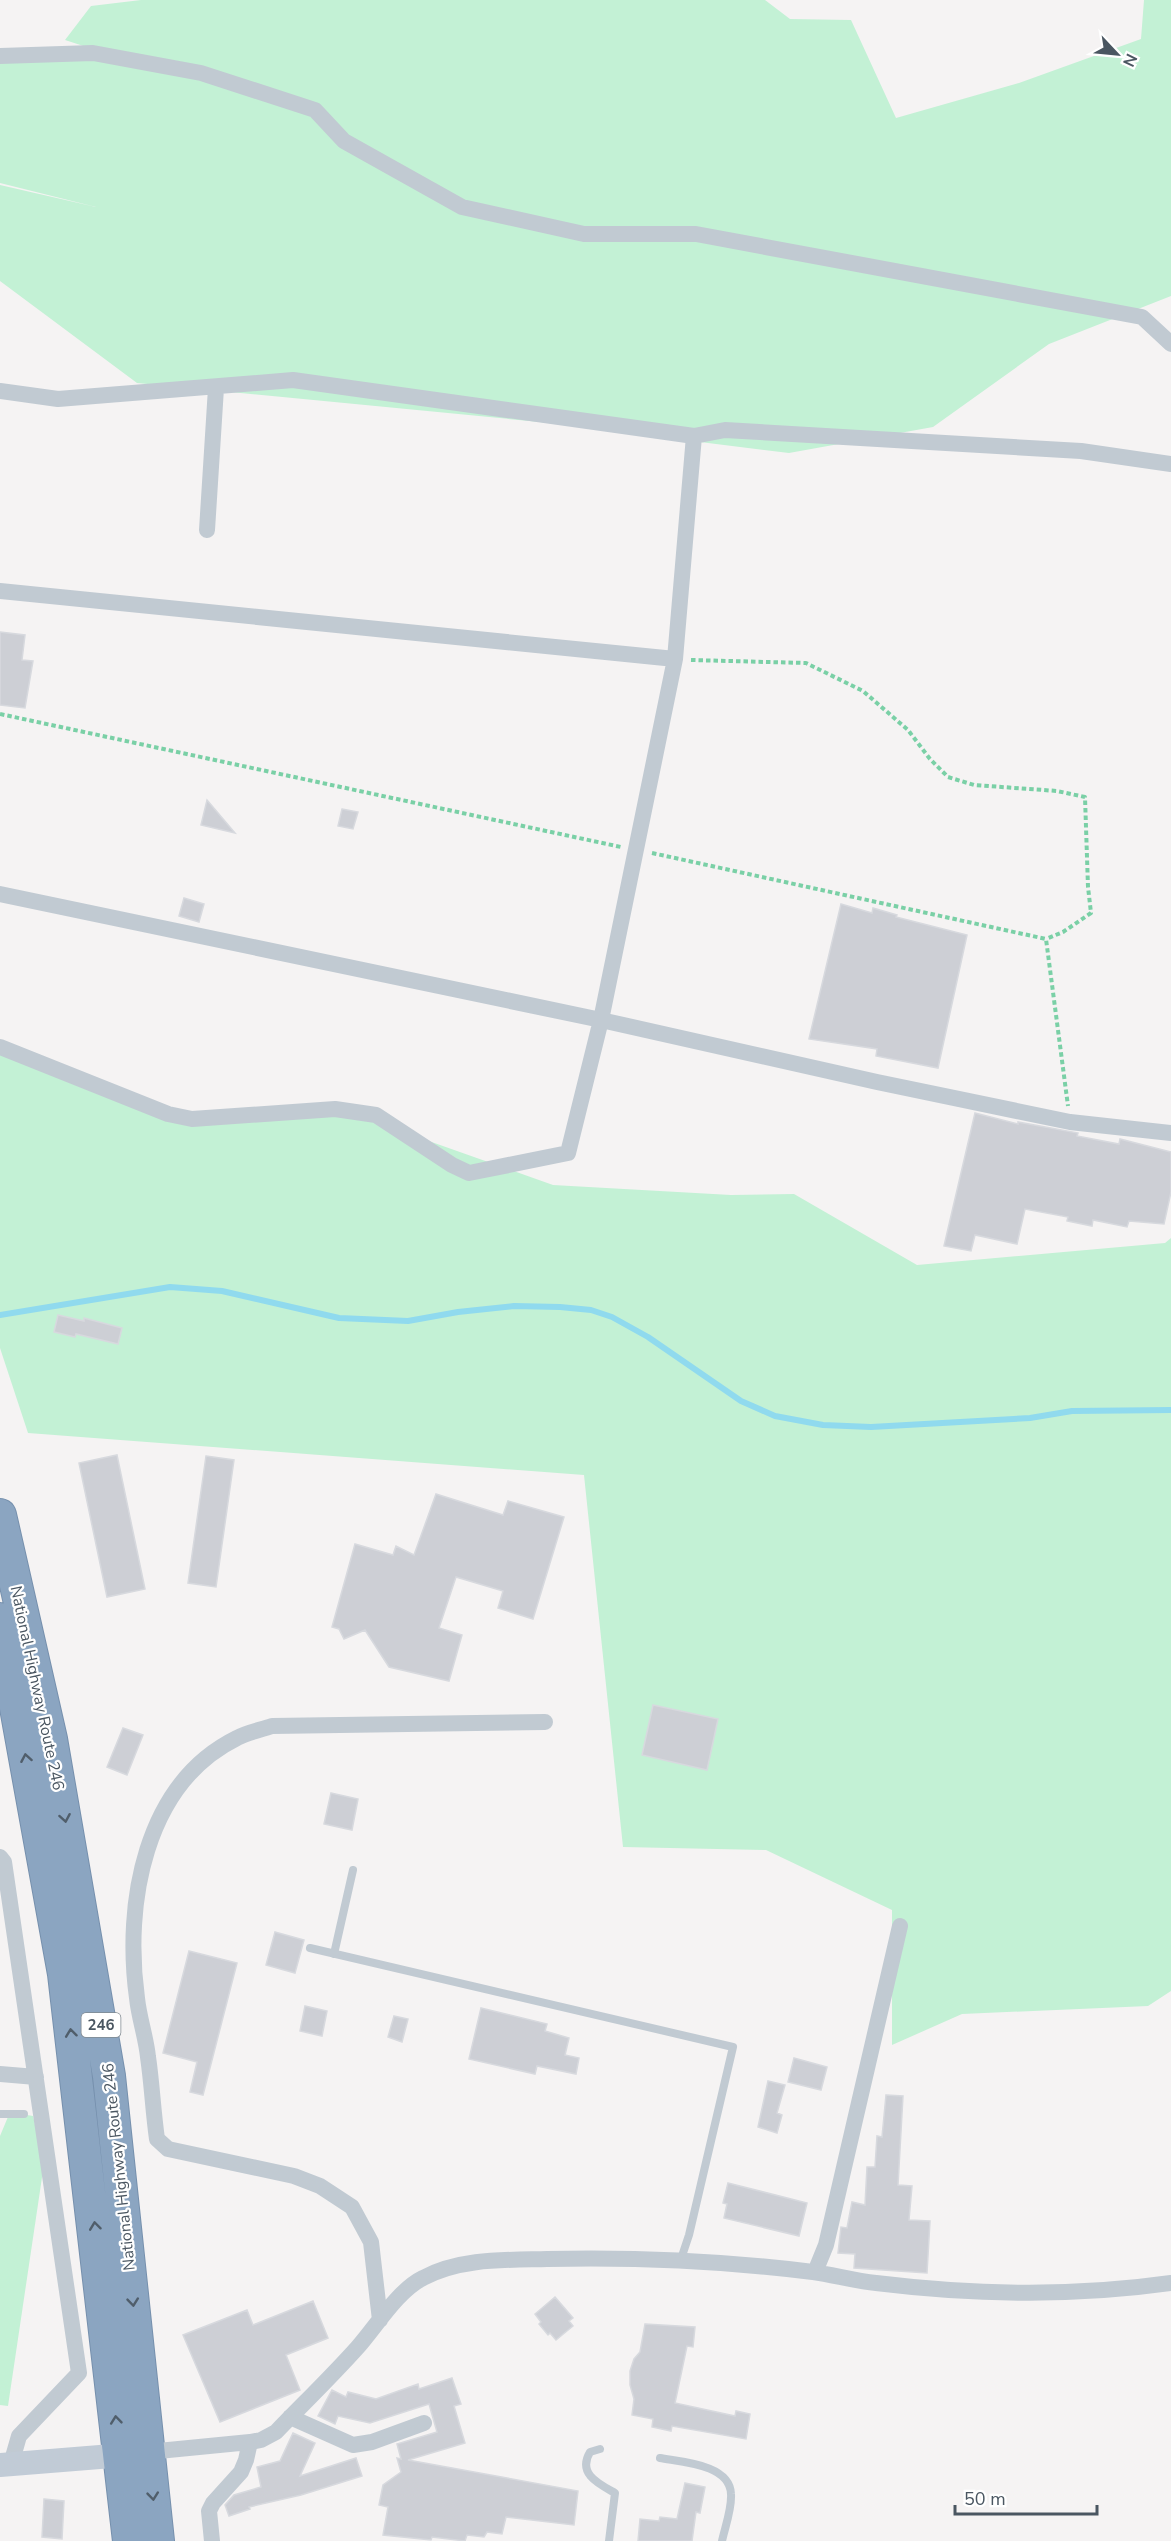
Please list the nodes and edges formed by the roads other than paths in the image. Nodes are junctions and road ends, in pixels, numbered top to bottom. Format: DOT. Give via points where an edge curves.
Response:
graph roads {
  1 [pos="0,56"];
  2 [pos="1171,344"];
  3 [pos="216,388"];
  4 [pos="0,391"];
  5 [pos="694,436"];
  6 [pos="1171,464"];
  7 [pos="207,530"];
  8 [pos="0,591"];
  9 [pos="675,659"];
  10 [pos="0,894"];
  11 [pos="601,1020"];
  12 [pos="0,1047"];
  13 [pos="1171,1133"];
  14 [pos="0,1515"];
  15 [pos="0,1619"];
  16 [pos="545,1722"];
  17 [pos="0,1857"];
  18 [pos="353,1870"];
  19 [pos="900,1926"];
  20 [pos="310,1948"];
  21 [pos="334,1954"];
  22 [pos="0,2074"];
  23 [pos="36,2077"];
  24 [pos="0,2114"];
  25 [pos="24,2114"];
  26 [pos="681,2259"];
  27 [pos="815,2272"];
  28 [pos="1171,2283"];
  29 [pos="380,2320"];
  30 [pos="290,2417"];
  31 [pos="424,2424"];
  32 [pos="249,2442"];
  33 [pos="600,2449"];
  34 [pos="134,2454"];
  35 [pos="660,2458"];
  36 [pos="6,2465"];
  37 [pos="129,2541"];
  38 [pos="158,2541"];
  39 [pos="212,2541"];
  40 [pos="609,2541"];
  41 [pos="722,2541"];
  1 -- 2 [label="street" via="93,53 201,73 315,110 344,141 462,207 584,234 696,234 1142,317"];
  3 -- 4 [label="street" via="58,399"];
  3 -- 5 [label="street" via="293,380"];
  3 -- 7 [label="street"];
  5 -- 6 [label="street" via="725,430 1081,451"];
  5 -- 9 [label="street"];
  8 -- 9 [label="street"];
  9 -- 11 [label="street"];
  10 -- 11 [label="street"];
  11 -- 12 [label="street" via="568,1153 469,1173 376,1115 335,1109 192,1119 168,1114"];
  11 -- 13 [label="street" via="1070,1122"];
  14 -- 34 [label="highway, National Highway Route 246 / 246, one-way" via="51,1739 109,2076"];
  34 -- 15 [label="highway, National Highway Route 246 / 246, one-way" via="64,1974"];
  16 -- 29 [label="street" via="272,1726 238,1737 187,1776 170,1799 147,1846 137,1890 136,1986 156,2139 168,2149 294,2176 352,2206 371,2242"];
  17 -- 23 [label="street" via="4,1862"];
  18 -- 21 [label="lane"];
  19 -- 27 [label="street" via="826,2245"];
  20 -- 21 [label="lane"];
  21 -- 26 [label="lane" via="733,2047"];
  22 -- 23 [label="street"];
  23 -- 36 [label="street" via="80,2373 19,2436"];
  24 -- 25 [label="lane"];
  26 -- 27 [label="street"];
  26 -- 29 [label="street" via="517,2259 463,2264 423,2278 408,2288"];
  27 -- 28 [label="street" via="874,2283 1030,2294"];
  29 -- 30 [label="street"];
  30 -- 31 [label="street" via="353,2445"];
  30 -- 32 [label="street" via="276,2432"];
  32 -- 34 [label="street"];
  32 -- 39 [label="street" via="241,2472 209,2511"];
  33 -- 40 [label="lane" via="590,2452 585,2462 592,2480 615,2493"];
  34 -- 36 [label="street"];
  34 -- 37 [label="highway, National Highway Route 246 / 246"];
  34 -- 38 [label="highway, National Highway Route 246 / 246, one-way"];
  35 -- 41 [label="lane" via="705,2467 726,2481 731,2496"];
}
